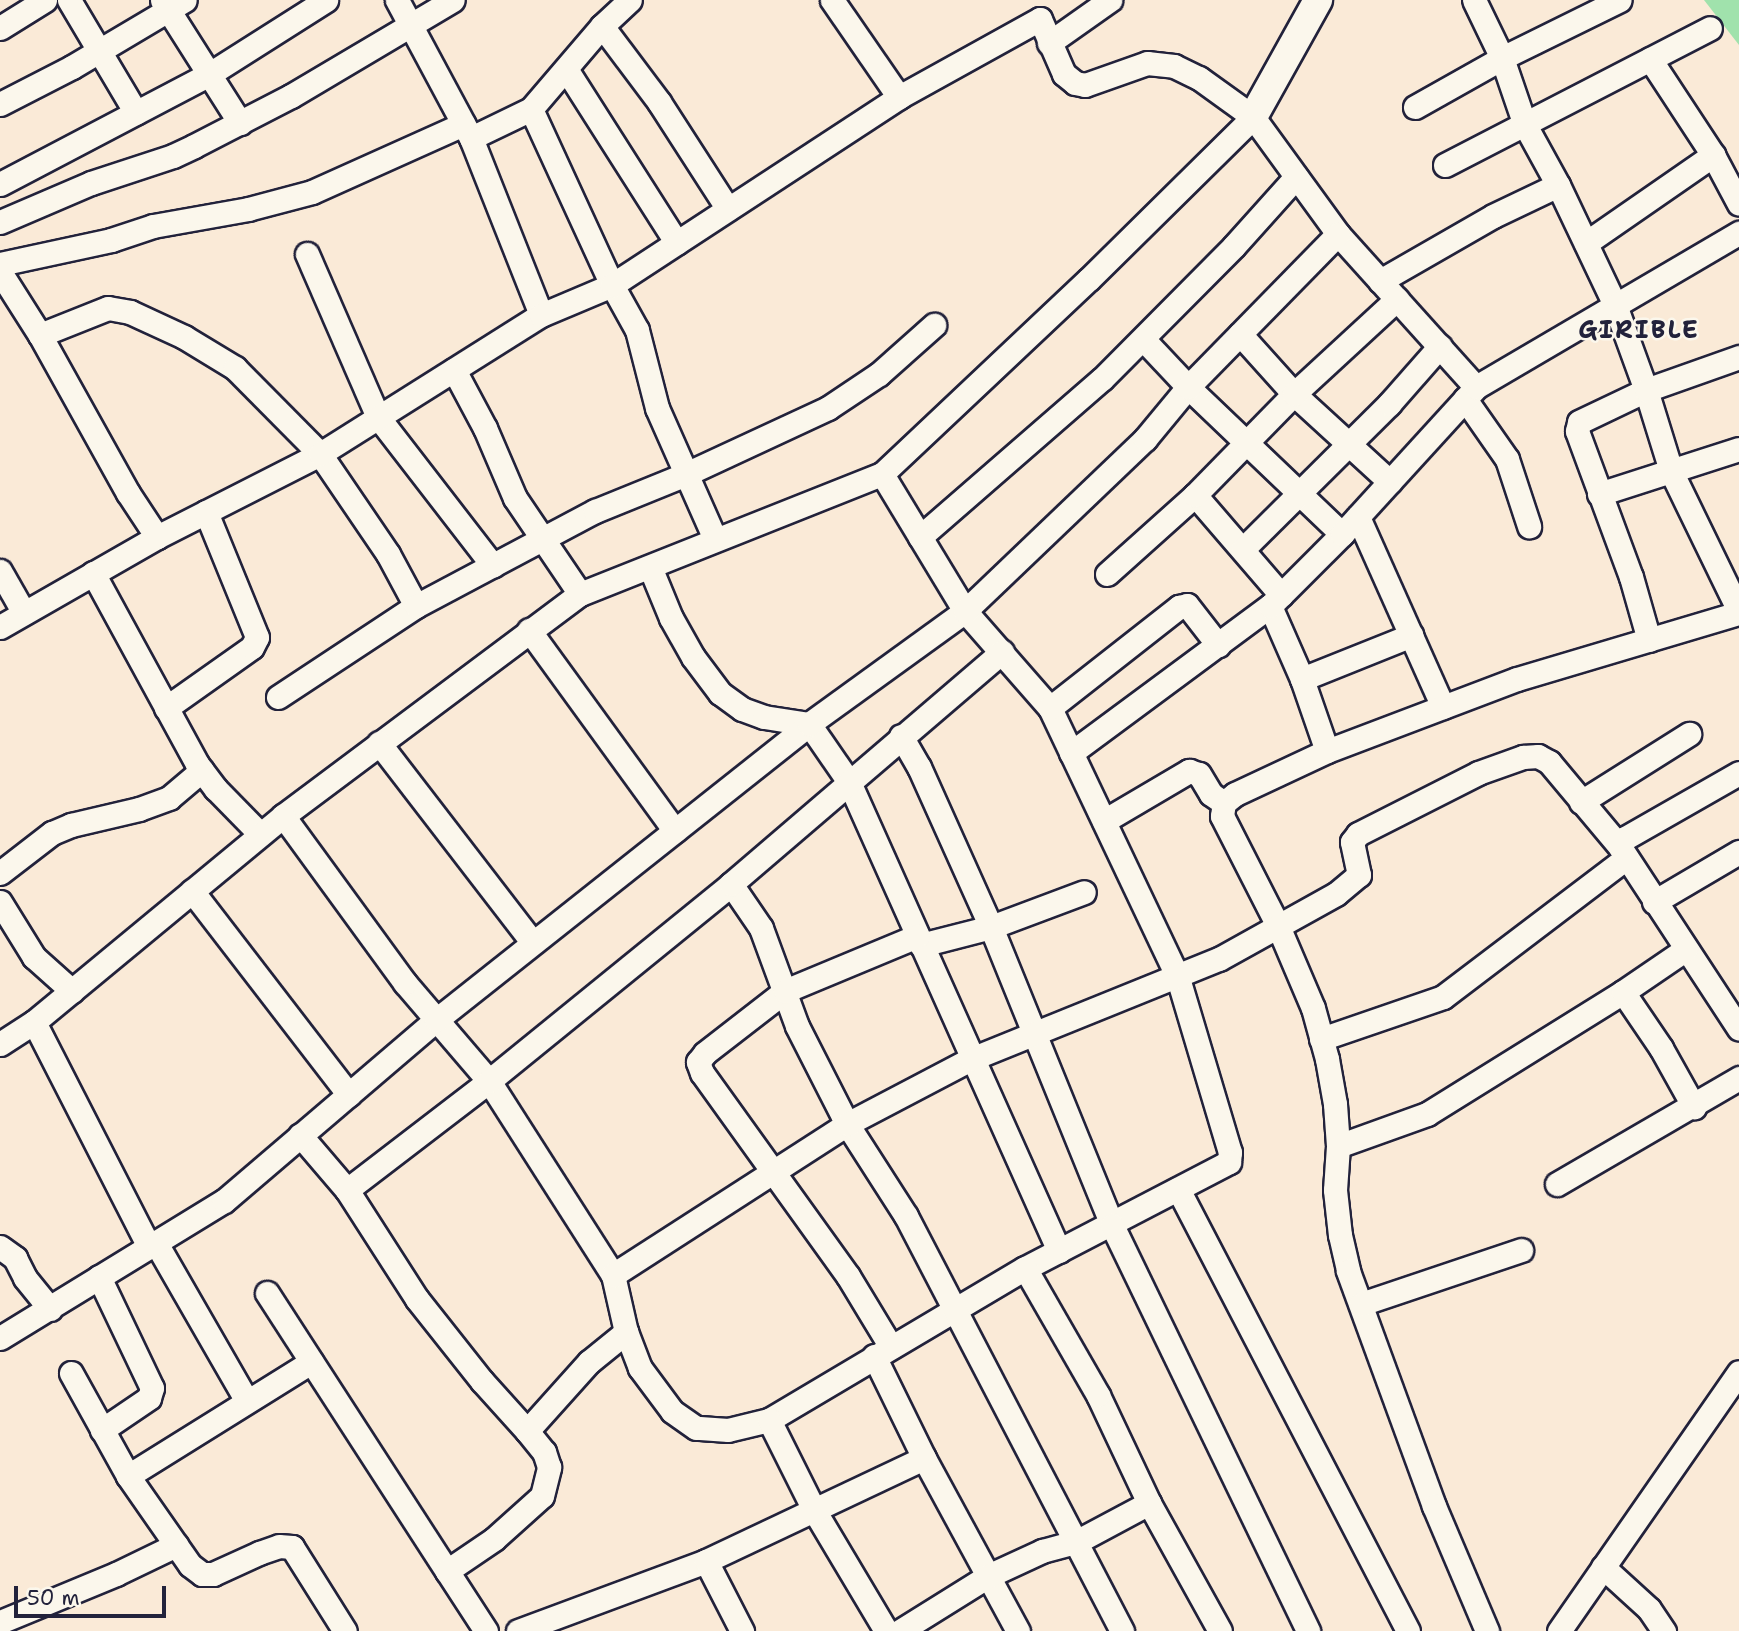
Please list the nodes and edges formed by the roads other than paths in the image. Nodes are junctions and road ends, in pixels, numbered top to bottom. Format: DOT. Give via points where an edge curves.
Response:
graph roads {
  1 [pos="45,0"];
  2 [pos="69,0"];
  3 [pos="326,0"];
  4 [pos="397,0"];
  5 [pos="453,0"];
  6 [pos="630,0"];
  7 [pos="832,0"];
  8 [pos="1110,0"];
  9 [pos="1318,0"];
  10 [pos="1474,0"];
  11 [pos="1620,0"];
  12 [pos="172,4"];
  13 [pos="1035,9"];
  14 [pos="412,25"];
  15 [pos="602,26"];
  16 [pos="0,28"];
  17 [pos="1710,28"];
  18 [pos="1049,43"];
  19 [pos="99,51"];
  20 [pos="1502,58"];
  21 [pos="1650,59"];
  22 [pos="566,69"];
  23 [pos="208,75"];
  24 [pos="899,97"];
  25 [pos="0,104"];
  26 [pos="1415,107"];
  27 [pos="531,109"];
  28 [pos="136,113"];
  29 [pos="1253,117"];
  30 [pos="240,123"];
  31 [pos="1525,125"];
  32 [pos="467,131"];
  33 [pos="1713,155"];
  34 [pos="1445,165"];
  35 [pos="1297,177"];
  36 [pos="0,184"];
  37 [pos="1558,186"];
  38 [pos="1739,204"];
  39 [pos="728,209"];
  40 [pos="0,222"];
  41 [pos="1739,233"];
  42 [pos="1338,234"];
  43 [pos="677,243"];
  44 [pos="1586,243"];
  45 [pos="307,254"];
  46 [pos="0,264"];
  47 [pos="0,272"];
  48 [pos="1380,281"];
  49 [pos="612,285"];
  50 [pos="1397,299"];
  51 [pos="1615,305"];
  52 [pos="541,315"];
  53 [pos="934,324"];
  54 [pos="40,334"];
  55 [pos="1240,334"];
  56 [pos="1143,339"];
  57 [pos="1440,346"];
  58 [pos="1739,357"];
  59 [pos="454,370"];
  60 [pos="1188,387"];
  61 [pos="1646,390"];
  62 [pos="1471,393"];
  63 [pos="1294,394"];
  64 [pos="378,417"];
  65 [pos="1246,443"];
  66 [pos="1349,443"];
  67 [pos="1739,449"];
  68 [pos="320,454"];
  69 [pos="1671,471"];
  70 [pos="686,474"];
  71 [pos="882,474"];
  72 [pos="1390,482"];
  73 [pos="1299,493"];
  74 [pos="1599,494"];
  75 [pos="1195,495"];
  76 [pos="206,512"];
  77 [pos="1358,517"];
  78 [pos="1529,526"];
  79 [pos="1342,534"];
  80 [pos="157,537"];
  81 [pos="920,537"];
  82 [pos="544,538"];
  83 [pos="715,538"];
  84 [pos="1243,548"];
  85 [pos="493,566"];
  86 [pos="650,567"];
  87 [pos="0,571"];
  88 [pos="93,573"];
  89 [pos="1107,574"];
  90 [pos="580,594"];
  91 [pos="1276,601"];
  92 [pos="416,606"];
  93 [pos="965,611"];
  94 [pos="1739,612"];
  95 [pos="24,613"];
  96 [pos="0,627"];
  97 [pos="529,630"];
  98 [pos="1412,635"];
  99 [pos="1649,640"];
  100 [pos="1218,645"];
  101 [pos="1002,653"];
  102 [pos="1302,679"];
  103 [pos="278,697"];
  104 [pos="1443,707"];
  105 [pos="166,708"];
  106 [pos="1050,708"];
  107 [pos="809,724"];
  108 [pos="1689,734"];
  109 [pos="901,736"];
  110 [pos="379,743"];
  111 [pos="1326,751"];
  112 [pos="1072,753"];
  113 [pos="202,770"];
  114 [pos="1739,773"];
  115 [pos="849,782"];
  116 [pos="1581,802"];
  117 [pos="1224,803"];
  118 [pos="283,816"];
  119 [pos="1104,821"];
  120 [pos="675,831"];
  121 [pos="260,834"];
  122 [pos="1739,852"];
  123 [pos="1623,853"];
  124 [pos="0,873"];
  125 [pos="731,884"];
  126 [pos="192,891"];
  127 [pos="1084,892"];
  128 [pos="0,902"];
  129 [pos="1654,902"];
  130 [pos="1278,926"];
  131 [pos="991,927"];
  132 [pos="919,941"];
  133 [pos="533,943"];
  134 [pos="1686,949"];
  135 [pos="1178,978"];
  136 [pos="72,991"];
  137 [pos="785,991"];
  138 [pos="1623,992"];
  139 [pos="1731,998"];
  140 [pos="436,1020"];
  141 [pos="34,1022"];
  142 [pos="1739,1029"];
  143 [pos="1037,1034"];
  144 [pos="1321,1039"];
  145 [pos="0,1044"];
  146 [pos="971,1059"];
  147 [pos="1739,1078"];
  148 [pos="489,1081"];
  149 [pos="349,1095"];
  150 [pos="1694,1107"];
  151 [pos="847,1124"];
  152 [pos="300,1135"];
  153 [pos="1338,1146"];
  154 [pos="771,1170"];
  155 [pos="1557,1184"];
  156 [pos="1178,1189"];
  157 [pos="347,1190"];
  158 [pos="1112,1225"];
  159 [pos="152,1245"];
  160 [pos="0,1247"];
  161 [pos="1521,1250"];
  162 [pos="1059,1251"];
  163 [pos="1025,1268"];
  164 [pos="613,1275"];
  165 [pos="99,1277"];
  166 [pos="267,1293"];
  167 [pos="1361,1304"];
  168 [pos="50,1309"];
  169 [pos="954,1309"];
  170 [pos="626,1332"];
  171 [pos="0,1338"];
  172 [pos="883,1351"];
  173 [pos="311,1362"];
  174 [pos="1739,1372"];
  175 [pos="71,1373"];
  176 [pos="247,1401"];
  177 [pos="769,1420"];
  178 [pos="102,1430"];
  179 [pos="527,1431"];
  180 [pos="924,1458"];
  181 [pos="128,1476"];
  182 [pos="1149,1503"];
  183 [pos="814,1510"];
  184 [pos="1076,1542"];
  185 [pos="176,1545"];
  186 [pos="706,1562"];
  187 [pos="1603,1567"];
  188 [pos="447,1571"];
  189 [pos="988,1576"];
  190 [pos="0,1622"];
  191 [pos="345,1631"];
  192 [pos="486,1631"];
  193 [pos="518,1631"];
  194 [pos="742,1631"];
  195 [pos="886,1631"];
  196 [pos="900,1631"];
  197 [pos="1018,1631"];
  198 [pos="1122,1631"];
  199 [pos="1220,1631"];
  200 [pos="1308,1631"];
  201 [pos="1408,1631"];
  202 [pos="1487,1631"];
  203 [pos="1559,1631"];
  204 [pos="1664,1631"];
  1 -- 16 [label="street"];
  2 -- 19 [label="street"];
  3 -- 23 [label="street"];
  4 -- 14 [label="street"];
  5 -- 14 [label="street"];
  6 -- 15 [label="street"];
  7 -- 24 [label="street"];
  8 -- 18 [label="street"];
  9 -- 29 [label="street"];
  10 -- 20 [label="street"];
  11 -- 20 [label="street"];
  12 -- 19 [label="street"];
  12 -- 23 [label="street"];
  13 -- 18 [label="street"];
  13 -- 24 [label="street"];
  14 -- 30 [label="street"];
  14 -- 32 [label="street"];
  15 -- 22 [label="street"];
  15 -- 39 [label="street" via="659,102"];
  17 -- 21 [label="street"];
  18 -- 29 [label="street" via="1064,74 1075,83 1084,85 1147,63 1164,65 1191,73"];
  19 -- 25 [label="street"];
  19 -- 28 [label="street"];
  20 -- 26 [label="street"];
  20 -- 31 [label="street"];
  21 -- 31 [label="street"];
  21 -- 33 [label="street"];
  22 -- 27 [label="street"];
  22 -- 43 [label="street"];
  23 -- 28 [label="street"];
  23 -- 30 [label="street"];
  24 -- 39 [label="street"];
  27 -- 32 [label="street"];
  27 -- 49 [label="street"];
  28 -- 36 [label="street"];
  29 -- 35 [label="street"];
  29 -- 71 [label="street"];
  30 -- 40 [label="street" via="173,156 90,183"];
  31 -- 34 [label="street"];
  31 -- 37 [label="street"];
  32 -- 46 [label="street" via="312,192"];
  32 -- 52 [label="street"];
  33 -- 38 [label="street"];
  33 -- 44 [label="street"];
  35 -- 42 [label="street"];
  35 -- 56 [label="street"];
  37 -- 44 [label="street"];
  37 -- 48 [label="street" via="1493,216"];
  39 -- 43 [label="street"];
  41 -- 51 [label="street"];
  42 -- 48 [label="street"];
  42 -- 55 [label="street"];
  43 -- 49 [label="street"];
  44 -- 51 [label="street"];
  45 -- 64 [label="street"];
  47 -- 54 [label="street"];
  48 -- 50 [label="street"];
  49 -- 52 [label="street"];
  49 -- 70 [label="street" via="643,346 649,384"];
  50 -- 57 [label="street"];
  50 -- 63 [label="street"];
  51 -- 61 [label="street"];
  51 -- 62 [label="street"];
  52 -- 59 [label="street"];
  53 -- 70 [label="street" via="879,374 828,408"];
  54 -- 68 [label="street" via="108,309 137,314 235,369"];
  54 -- 80 [label="street"];
  55 -- 60 [label="street"];
  55 -- 63 [label="street"];
  56 -- 60 [label="street"];
  56 -- 81 [label="street" via="1083,397"];
  57 -- 62 [label="street"];
  57 -- 66 [label="street"];
  58 -- 61 [label="street"];
  59 -- 64 [label="street"];
  59 -- 82 [label="street" via="509,487"];
  60 -- 65 [label="street"];
  60 -- 93 [label="street" via="1145,439"];
  61 -- 69 [label="street"];
  61 -- 74 [label="street" via="1579,422 1577,431"];
  62 -- 72 [label="street"];
  62 -- 78 [label="street" via="1507,459"];
  63 -- 65 [label="street"];
  63 -- 66 [label="street"];
  64 -- 68 [label="street"];
  64 -- 85 [label="street"];
  65 -- 73 [label="street"];
  65 -- 75 [label="street"];
  66 -- 72 [label="street"];
  66 -- 73 [label="street"];
  67 -- 69 [label="street"];
  68 -- 76 [label="street"];
  68 -- 92 [label="street" via="388,554"];
  69 -- 74 [label="street"];
  69 -- 94 [label="street"];
  70 -- 82 [label="street" via="595,511"];
  70 -- 83 [label="street"];
  71 -- 81 [label="street"];
  71 -- 83 [label="street"];
  72 -- 77 [label="street"];
  73 -- 79 [label="street"];
  73 -- 84 [label="street"];
  74 -- 99 [label="street" via="1632,577"];
  75 -- 84 [label="street"];
  75 -- 89 [label="street"];
  76 -- 80 [label="street"];
  76 -- 105 [label="street" via="257,637 252,647"];
  77 -- 79 [label="street"];
  77 -- 98 [label="street"];
  79 -- 91 [label="street"];
  80 -- 88 [label="street"];
  81 -- 93 [label="street"];
  82 -- 85 [label="street"];
  82 -- 90 [label="street"];
  83 -- 86 [label="street"];
  84 -- 91 [label="street"];
  85 -- 92 [label="street"];
  86 -- 90 [label="street"];
  86 -- 107 [label="street" via="671,618 720,693 753,713"];
  87 -- 95 [label="street"];
  88 -- 95 [label="street"];
  88 -- 105 [label="street"];
  90 -- 97 [label="street"];
  91 -- 100 [label="street"];
  91 -- 102 [label="street"];
  92 -- 103 [label="street"];
  93 -- 101 [label="street"];
  93 -- 107 [label="street"];
  94 -- 99 [label="street"];
  95 -- 96 [label="street"];
  97 -- 110 [label="street"];
  97 -- 120 [label="street"];
  98 -- 102 [label="street"];
  98 -- 104 [label="street"];
  99 -- 104 [label="street" via="1517,679"];
  100 -- 106 [label="street" via="1187,605 1179,607"];
  100 -- 112 [label="street"];
  101 -- 106 [label="street"];
  101 -- 109 [label="street"];
  102 -- 111 [label="street"];
  104 -- 111 [label="street"];
  105 -- 113 [label="street"];
  106 -- 112 [label="street"];
  107 -- 115 [label="street"];
  107 -- 120 [label="street"];
  108 -- 116 [label="street"];
  109 -- 115 [label="street"];
  109 -- 131 [label="street"];
  110 -- 118 [label="street"];
  110 -- 133 [label="street"];
  111 -- 117 [label="street"];
  112 -- 119 [label="street"];
  113 -- 121 [label="street"];
  113 -- 124 [label="street" via="169,798 52,833"];
  114 -- 123 [label="street" via="1625,838"];
  115 -- 125 [label="street"];
  115 -- 132 [label="street"];
  116 -- 123 [label="street"];
  116 -- 130 [label="street" via="1549,762 1538,756 1478,773 1358,834 1352,842 1359,875 1349,886"];
  117 -- 119 [label="street" via="1211,794 1199,774 1189,771"];
  117 -- 130 [label="street" via="1222,816"];
  118 -- 121 [label="street"];
  118 -- 140 [label="street"];
  119 -- 135 [label="street"];
  120 -- 133 [label="street"];
  121 -- 126 [label="street"];
  122 -- 129 [label="street"];
  123 -- 129 [label="street"];
  123 -- 144 [label="street" via="1443,997"];
  125 -- 137 [label="street" via="761,928"];
  125 -- 148 [label="street"];
  126 -- 136 [label="street"];
  126 -- 149 [label="street"];
  127 -- 131 [label="street"];
  128 -- 136 [label="street" via="34,957"];
  129 -- 134 [label="street"];
  130 -- 135 [label="street"];
  130 -- 144 [label="street" via="1313,1008"];
  131 -- 132 [label="street"];
  131 -- 143 [label="street"];
  132 -- 137 [label="street"];
  132 -- 146 [label="street"];
  133 -- 140 [label="street"];
  134 -- 138 [label="street"];
  134 -- 139 [label="street"];
  135 -- 143 [label="street"];
  135 -- 156 [label="street" via="1230,1152 1224,1167"];
  136 -- 141 [label="street"];
  137 -- 151 [label="street" via="797,1026"];
  137 -- 154 [label="street" via="698,1062"];
  138 -- 150 [label="street"];
  138 -- 153 [label="street" via="1427,1114"];
  139 -- 142 [label="street"];
  140 -- 148 [label="street"];
  140 -- 149 [label="street"];
  141 -- 145 [label="street"];
  141 -- 159 [label="street"];
  143 -- 146 [label="street"];
  143 -- 158 [label="street"];
  144 -- 153 [label="street" via="1335,1104"];
  146 -- 151 [label="street"];
  146 -- 162 [label="street"];
  147 -- 150 [label="street"];
  148 -- 157 [label="street"];
  148 -- 164 [label="street"];
  149 -- 152 [label="street"];
  150 -- 155 [label="street"];
  151 -- 154 [label="street"];
  151 -- 169 [label="street" via="906,1216"];
  152 -- 157 [label="street"];
  152 -- 159 [label="street" via="224,1201"];
  153 -- 167 [label="street" via="1335,1190 1340,1236"];
  154 -- 164 [label="street"];
  154 -- 172 [label="street" via="848,1276"];
  156 -- 158 [label="street"];
  156 -- 201 [label="street"];
  157 -- 179 [label="street" via="418,1299"];
  158 -- 162 [label="street"];
  158 -- 200 [label="street"];
  159 -- 165 [label="street"];
  159 -- 176 [label="street"];
  160 -- 168 [label="street" via="15,1258"];
  161 -- 167 [label="street"];
  162 -- 163 [label="street"];
  163 -- 169 [label="street"];
  163 -- 182 [label="street" via="1098,1395"];
  164 -- 170 [label="street"];
  165 -- 168 [label="street"];
  165 -- 178 [label="street" via="152,1388 149,1398"];
  166 -- 173 [label="street"];
  167 -- 202 [label="street" via="1438,1519"];
  168 -- 171 [label="street"];
  169 -- 172 [label="street"];
  169 -- 184 [label="street"];
  170 -- 177 [label="street" via="640,1368 656,1392 696,1428 728,1430"];
  170 -- 179 [label="street" via="579,1371"];
  172 -- 177 [label="street"];
  172 -- 180 [label="street"];
  173 -- 176 [label="street"];
  173 -- 188 [label="street"];
  174 -- 187 [label="street"];
  175 -- 178 [label="street"];
  176 -- 181 [label="street"];
  177 -- 183 [label="street"];
  178 -- 181 [label="street"];
  179 -- 188 [label="street" via="544,1452 549,1467 542,1496 494,1539"];
  180 -- 183 [label="street"];
  180 -- 189 [label="street"];
  181 -- 185 [label="street"];
  182 -- 184 [label="street"];
  182 -- 199 [label="street"];
  183 -- 186 [label="street"];
  183 -- 195 [label="street"];
  184 -- 189 [label="street" via="1042,1551"];
  184 -- 198 [label="street"];
  185 -- 190 [label="street"];
  185 -- 191 [label="street" via="202,1574 279,1546 292,1547"];
  186 -- 193 [label="street"];
  186 -- 194 [label="street"];
  187 -- 203 [label="street"];
  187 -- 204 [label="street" via="1649,1609"];
  188 -- 192 [label="street"];
  189 -- 196 [label="street"];
  189 -- 197 [label="street"];
}
